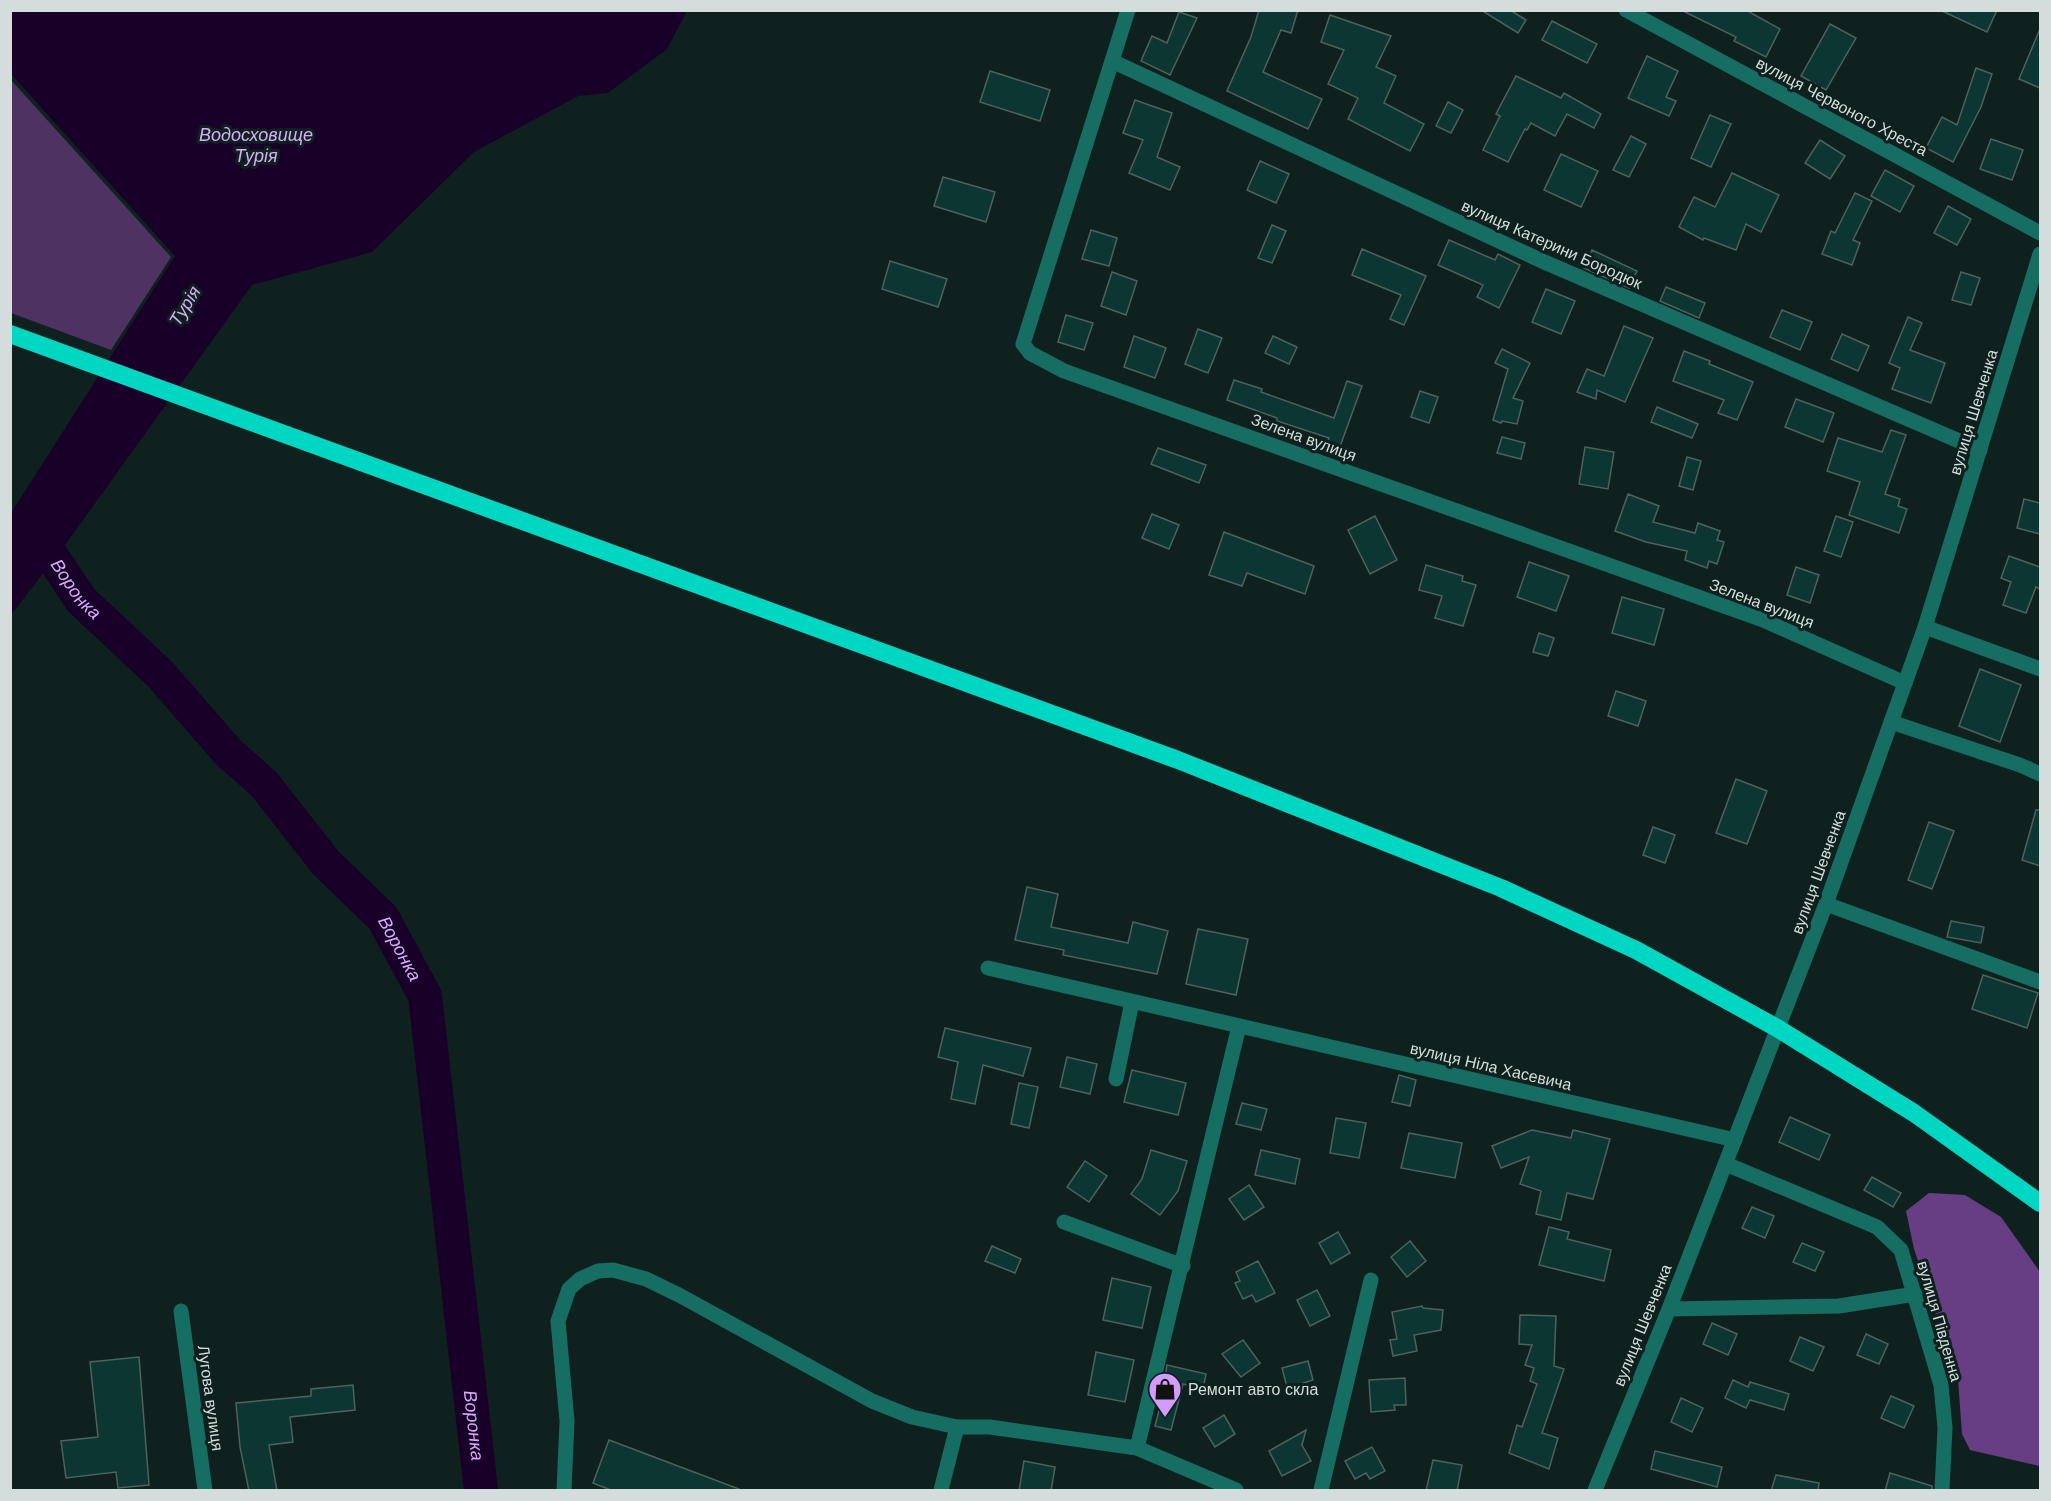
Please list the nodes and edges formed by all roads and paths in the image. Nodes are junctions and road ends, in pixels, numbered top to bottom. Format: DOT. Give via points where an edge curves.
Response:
graph roads {
  1 [pos="1128,10"];
  2 [pos="1626,10"];
  3 [pos="1114,62"];
  4 [pos="2040,233"];
  5 [pos="2040,254"];
  6 [pos="10,334"];
  7 [pos="1980,450"];
  8 [pos="1924,627"];
  9 [pos="2040,669"];
  10 [pos="1905,682"];
  11 [pos="1891,722"];
  12 [pos="2040,774"];
  13 [pos="1826,904"];
  14 [pos="988,968"];
  15 [pos="2040,982"];
  16 [pos="1132,1002"];
  17 [pos="1239,1026"];
  18 [pos="1777,1028"];
  19 [pos="1116,1079"];
  20 [pos="1735,1140"];
  21 [pos="1726,1164"];
  22 [pos="2040,1203"];
  23 [pos="1064,1222"];
  24 [pos="1183,1266"];
  25 [pos="1371,1280"];
  26 [pos="1915,1294"];
  27 [pos="1668,1309"];
  28 [pos="181,1311"];
  29 [pos="957,1427"];
  30 [pos="1137,1448"];
  31 [pos="205,1491"];
  32 [pos="564,1491"];
  33 [pos="941,1491"];
  34 [pos="1236,1491"];
  35 [pos="1321,1491"];
  36 [pos="1594,1491"];
  37 [pos="1942,1491"];
  1 -- 3 [label="street, Зелена вулиця"];
  2 -- 4 [label="street, вулиця Червоного Хреста"];
  3 -- 7 [label="street, вулиця Катерини Бородюк" via="1542,261"];
  3 -- 10 [label="street, Зелена вулиця" via="1023,344 1030,352 1064,370 1764,620"];
  5 -- 7 [label="street, вулиця Шевченка"];
  6 -- 18 [label="highway" via="1178,760 1501,888 1636,950"];
  7 -- 8 [label="street, вулиця Шевченка"];
  8 -- 9 [label="street"];
  8 -- 10 [label="street, вулиця Шевченка"];
  10 -- 11 [label="street, вулиця Шевченка"];
  11 -- 12 [label="street"];
  11 -- 13 [label="street, вулиця Шевченка"];
  13 -- 15 [label="street"];
  13 -- 18 [label="street, вулиця Шевченка"];
  14 -- 16 [label="street, вулиця Ніла Хасевича"];
  16 -- 17 [label="street, вулиця Ніла Хасевича"];
  16 -- 19 [label="street"];
  17 -- 20 [label="street, вулиця Ніла Хасевича"];
  17 -- 24 [label="street"];
  18 -- 20 [label="street, вулиця Шевченка"];
  18 -- 22 [label="highway" via="1914,1113"];
  20 -- 21 [label="street, вулиця Шевченка"];
  21 -- 26 [label="street, вулиця Південна" via="1877,1227 1901,1250"];
  21 -- 27 [label="street, вулиця Шевченка"];
  23 -- 24 [label="street"];
  24 -- 30 [label="street"];
  25 -- 35 [label="street"];
  26 -- 27 [label="street" via="1839,1306"];
  26 -- 37 [label="street, вулиця Південна" via="1941,1385 1945,1428"];
  27 -- 36 [label="street, вулиця Шевченка"];
  28 -- 31 [label="street, Лугова вулиця"];
  29 -- 30 [label="street" via="990,1427"];
  29 -- 32 [label="street" via="912,1417 872,1401 646,1279 614,1270 598,1271 569,1288 558,1321 567,1421"];
  29 -- 33 [label="street"];
  30 -- 34 [label="street"];
}
